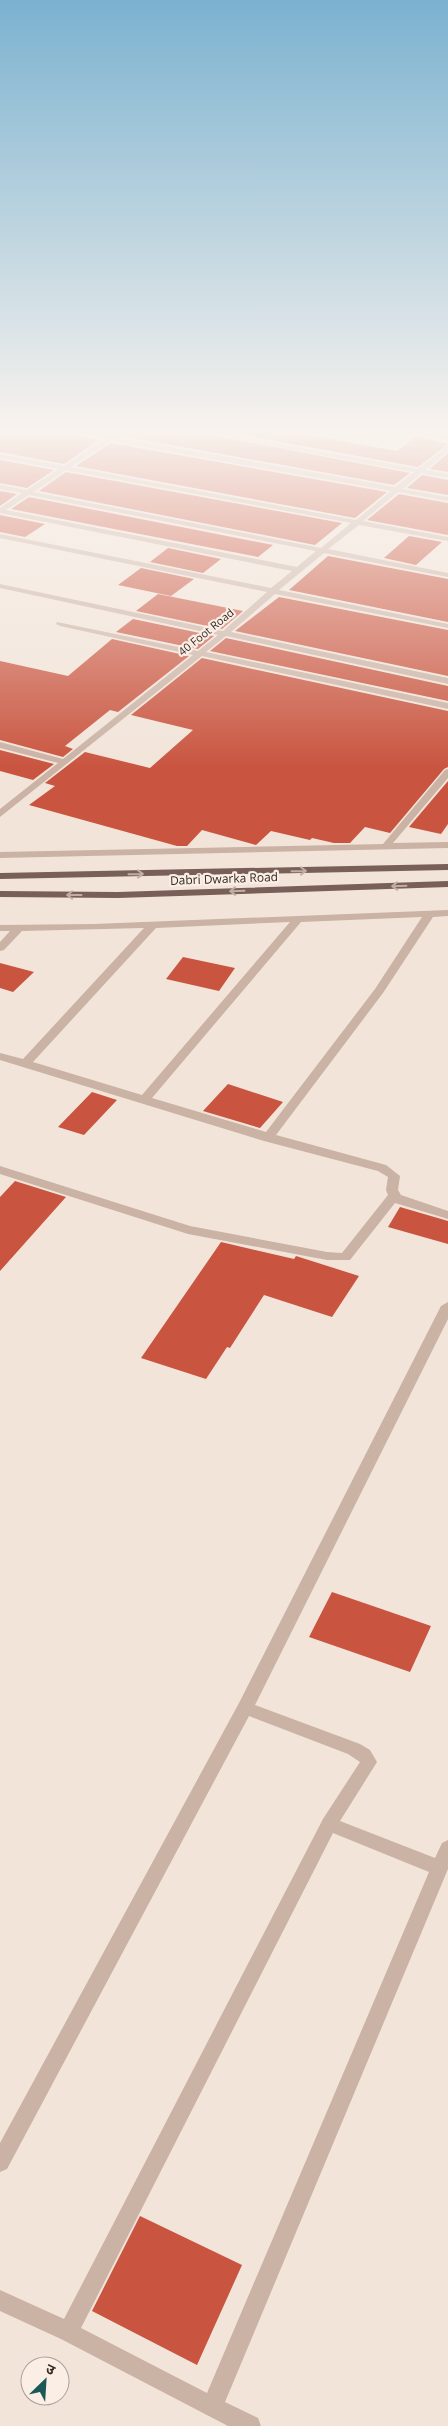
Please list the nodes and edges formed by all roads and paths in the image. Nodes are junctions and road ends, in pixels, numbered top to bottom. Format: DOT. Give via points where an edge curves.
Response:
graph roads {
  1 [pos="32,542"];
  2 [pos="158,542"];
  3 [pos="284,542"];
  4 [pos="333,542"];
  5 [pos="324,550"];
  6 [pos="299,570"];
  7 [pos="448,575"];
  8 [pos="0,586"];
  9 [pos="275,590"];
  10 [pos="60,624"];
  11 [pos="448,626"];
  12 [pos="223,634"];
  13 [pos="196,654"];
  14 [pos="448,681"];
  15 [pos="448,706"];
  16 [pos="0,745"];
  17 [pos="64,762"];
  18 [pos="448,772"];
  19 [pos="0,814"];
  20 [pos="448,845"];
  21 [pos="386,846"];
  22 [pos="0,855"];
  23 [pos="448,867"];
  24 [pos="0,876"];
  25 [pos="448,884"];
  26 [pos="0,894"];
  27 [pos="430,913"];
  28 [pos="448,913"];
  29 [pos="298,919"];
  30 [pos="153,925"];
  31 [pos="0,928"];
  32 [pos="20,928"];
  33 [pos="0,948"];
  34 [pos="0,1056"];
  35 [pos="26,1063"];
  36 [pos="146,1098"];
  37 [pos="268,1138"];
  38 [pos="0,1170"];
  39 [pos="393,1197"];
  40 [pos="448,1216"];
  41 [pos="448,1306"];
  42 [pos="245,1708"];
  43 [pos="329,1824"];
  44 [pos="448,1848"];
  45 [pos="440,1868"];
  46 [pos="0,2162"];
  47 [pos="0,2300"];
  48 [pos="68,2332"];
  49 [pos="212,2407"];
  50 [pos="250,2426"];
  1 -- 9 [label="street"];
  2 -- 6 [label="street"];
  3 -- 5 [label="street"];
  4 -- 5 [label="street, 40 Foot Road"];
  5 -- 6 [label="street, 40 Foot Road"];
  5 -- 7 [label="street"];
  6 -- 9 [label="street, 40 Foot Road"];
  8 -- 12 [label="street"];
  9 -- 11 [label="street"];
  9 -- 12 [label="street, 40 Foot Road"];
  10 -- 13 [label="street"];
  12 -- 13 [label="street, 40 Foot Road"];
  12 -- 14 [label="street"];
  13 -- 15 [label="street"];
  13 -- 17 [label="street, 40 Foot Road"];
  16 -- 17 [label="street"];
  17 -- 19 [label="street, 40 Foot Road"];
  18 -- 21 [label="street"];
  20 -- 21 [label="street"];
  21 -- 22 [label="street"];
  24 -- 23 [label="main road, Dabri Dwarka Road, one-way"];
  25 -- 26 [label="main road, Dabri Dwarka Road, one-way" via="118,895"];
  27 -- 28 [label="street"];
  27 -- 29 [label="street"];
  27 -- 37 [label="street" via="379,990"];
  29 -- 30 [label="street"];
  29 -- 36 [label="street"];
  30 -- 32 [label="street"];
  30 -- 35 [label="street"];
  31 -- 32 [label="street"];
  32 -- 33 [label="street"];
  34 -- 35 [label="street"];
  35 -- 36 [label="street"];
  36 -- 37 [label="street"];
  37 -- 39 [label="street" via="389,1171 394,1176 390,1191"];
  38 -- 39 [label="street" via="188,1230 327,1256 345,1257"];
  39 -- 40 [label="street"];
  41 -- 42 [label="street"];
  42 -- 43 [label="street" via="364,1754 369,1762"];
  42 -- 46 [label="street"];
  43 -- 45 [label="street"];
  43 -- 48 [label="street"];
  44 -- 45 [label="street"];
  45 -- 49 [label="street"];
  47 -- 48 [label="street"];
  48 -- 49 [label="street"];
  49 -- 50 [label="street"];
}
